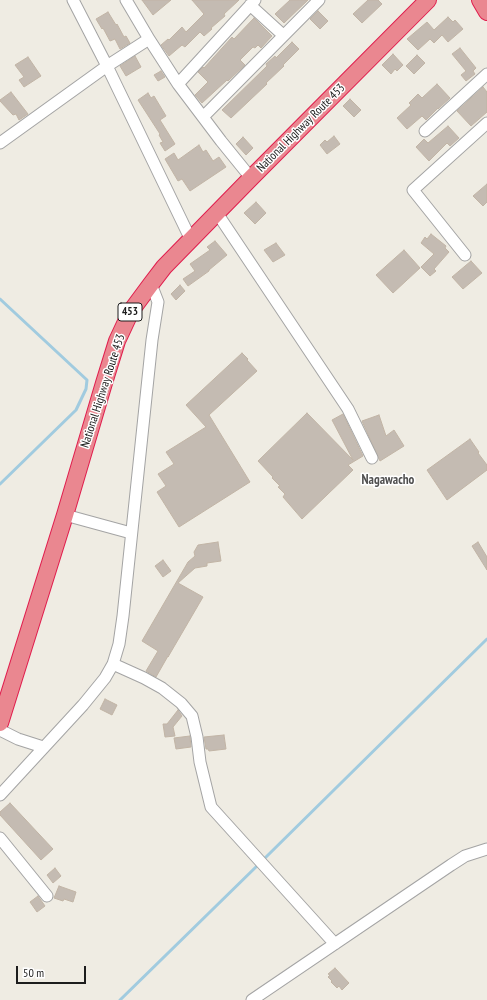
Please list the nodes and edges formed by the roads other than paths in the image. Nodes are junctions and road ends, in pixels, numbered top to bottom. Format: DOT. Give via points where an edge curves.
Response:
graph roads {
  1 [pos="73,0"];
  2 [pos="126,0"];
  3 [pos="319,0"];
  4 [pos="428,0"];
  5 [pos="480,0"];
  6 [pos="253,2"];
  7 [pos="487,12"];
  8 [pos="284,35"];
  9 [pos="149,38"];
  10 [pos="107,66"];
  11 [pos="487,74"];
  12 [pos="178,84"];
  13 [pos="203,117"];
  14 [pos="487,123"];
  15 [pos="425,131"];
  16 [pos="0,143"];
  17 [pos="251,178"];
  18 [pos="217,213"];
  19 [pos="191,240"];
  20 [pos="465,255"];
  21 [pos="151,284"];
  22 [pos="372,458"];
  23 [pos="64,515"];
  24 [pos="131,533"];
  25 [pos="112,664"];
  26 [pos="0,723"];
  27 [pos="0,730"];
  28 [pos="43,748"];
  29 [pos="0,795"];
  30 [pos="0,838"];
  31 [pos="487,849"];
  32 [pos="47,896"];
  33 [pos="335,944"];
  34 [pos="252,1000"];
  1 -- 10 [label="street"];
  2 -- 9 [label="street"];
  3 -- 8 [label="street"];
  4 -- 17 [label="highway, National Highway Route 453 / 453"];
  5 -- 7 [label="highway"];
  6 -- 8 [label="street"];
  6 -- 12 [label="street"];
  8 -- 13 [label="street"];
  9 -- 10 [label="street"];
  9 -- 12 [label="street"];
  10 -- 16 [label="street"];
  10 -- 19 [label="street"];
  11 -- 15 [label="street"];
  12 -- 13 [label="street"];
  13 -- 17 [label="street"];
  14 -- 20 [label="street" via="413,190"];
  17 -- 18 [label="highway, National Highway Route 453 / 453"];
  18 -- 19 [label="highway, National Highway Route 453 / 453"];
  18 -- 22 [label="street" via="348,409"];
  19 -- 21 [label="highway, National Highway Route 453 / 453"];
  21 -- 23 [label="highway, National Highway Route 453 / 453" via="131,311 117,341"];
  21 -- 24 [label="street" via="158,302"];
  23 -- 24 [label="street"];
  23 -- 26 [label="highway, National Highway Route 453 / 453"];
  24 -- 25 [label="street" via="119,644"];
  25 -- 28 [label="street" via="105,678"];
  25 -- 33 [label="street" via="162,688 192,716 211,807"];
  27 -- 28 [label="street"];
  28 -- 29 [label="street"];
  30 -- 32 [label="street"];
  31 -- 33 [label="street" via="465,856"];
  33 -- 34 [label="street"];
}
